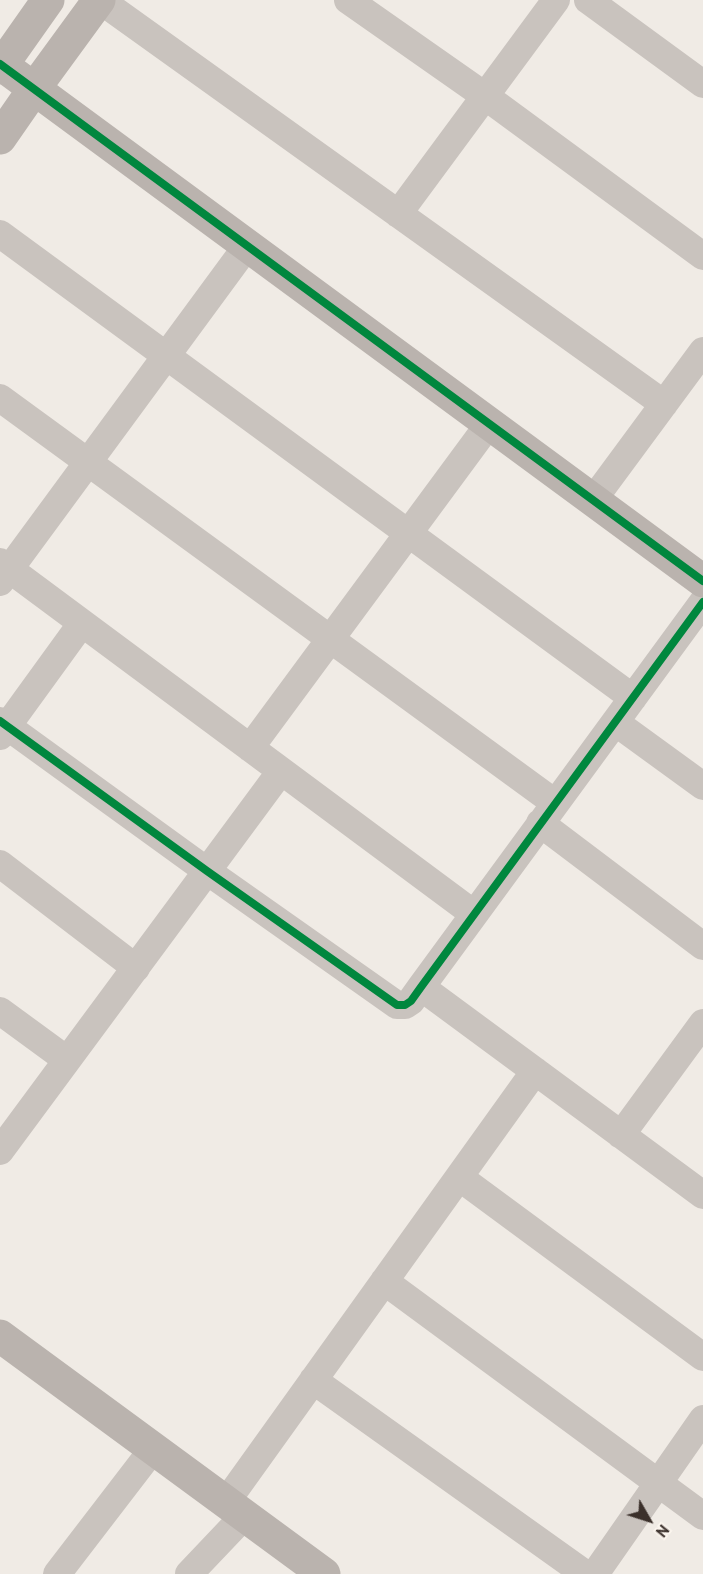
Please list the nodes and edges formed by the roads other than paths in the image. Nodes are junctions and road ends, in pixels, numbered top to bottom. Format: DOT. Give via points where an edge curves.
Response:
graph roads {
  1 [pos="48,0"];
  2 [pos="99,0"];
  3 [pos="348,0"];
  4 [pos="556,0"];
  5 [pos="588,0"];
  6 [pos="1,66"];
  7 [pos="703,84"];
  8 [pos="34,89"];
  9 [pos="485,96"];
  10 [pos="0,138"];
  11 [pos="399,214"];
  12 [pos="0,234"];
  13 [pos="247,246"];
  14 [pos="703,256"];
  15 [pos="703,351"];
  16 [pos="166,356"];
  17 [pos="694,380"];
  18 [pos="0,398"];
  19 [pos="664,404"];
  20 [pos="489,424"];
  21 [pos="88,462"];
  22 [pos="593,500"];
  23 [pos="409,534"];
  24 [pos="3,571"];
  25 [pos="703,581"];
  26 [pos="703,602"];
  27 [pos="82,623"];
  28 [pos="331,639"];
  29 [pos="633,698"];
  30 [pos="615,722"];
  31 [pos="2,728"];
  32 [pos="250,748"];
  33 [pos="281,771"];
  34 [pos="703,786"];
  35 [pos="548,813"];
  36 [pos="0,864"];
  37 [pos="207,871"];
  38 [pos="474,914"];
  39 [pos="703,946"];
  40 [pos="136,968"];
  41 [pos="421,987"];
  42 [pos="0,1011"];
  43 [pos="701,1031"];
  44 [pos="67,1060"];
  45 [pos="535,1071"];
  46 [pos="621,1135"];
  47 [pos="0,1151"];
  48 [pos="459,1177"];
  49 [pos="703,1196"];
  50 [pos="384,1281"];
  51 [pos="3,1346"];
  52 [pos="703,1357"];
  53 [pos="313,1380"];
  54 [pos="703,1419"];
  55 [pos="153,1449"];
  56 [pos="659,1484"];
  57 [pos="235,1509"];
  58 [pos="703,1516"];
  59 [pos="318,1572"];
  60 [pos="57,1574"];
  61 [pos="189,1574"];
  62 [pos="585,1574"];
  63 [pos="595,1574"];
  1 -- 6 [label="street"];
  2 -- 8 [label="street"];
  2 -- 11 [label="street"];
  3 -- 9 [label="street"];
  4 -- 9 [label="street"];
  5 -- 7 [label="street"];
  6 -- 8 [label="street"];
  8 -- 10 [label="street"];
  8 -- 13 [label="street"];
  9 -- 11 [label="street"];
  9 -- 14 [label="street"];
  11 -- 19 [label="street"];
  12 -- 16 [label="street"];
  13 -- 16 [label="street"];
  13 -- 20 [label="street"];
  15 -- 17 [label="street"];
  16 -- 21 [label="street"];
  16 -- 23 [label="street"];
  17 -- 19 [label="street"];
  18 -- 21 [label="street"];
  19 -- 22 [label="street"];
  20 -- 22 [label="street"];
  20 -- 23 [label="street"];
  21 -- 24 [label="street"];
  21 -- 28 [label="street"];
  22 -- 25 [label="street"];
  23 -- 28 [label="street"];
  23 -- 29 [label="street"];
  24 -- 27 [label="street"];
  26 -- 29 [label="street"];
  27 -- 31 [label="street"];
  27 -- 32 [label="street"];
  28 -- 32 [label="street"];
  28 -- 35 [label="street"];
  29 -- 30 [label="street"];
  30 -- 34 [label="street"];
  30 -- 35 [label="street"];
  31 -- 37 [label="street"];
  32 -- 33 [label="street"];
  33 -- 37 [label="street"];
  33 -- 38 [label="street"];
  35 -- 38 [label="street"];
  35 -- 39 [label="street"];
  36 -- 40 [label="street"];
  37 -- 40 [label="street"];
  37 -- 41 [label="street" via="397,1005 405,1005"];
  38 -- 41 [label="street"];
  40 -- 44 [label="street"];
  41 -- 45 [label="street"];
  42 -- 44 [label="street"];
  43 -- 46 [label="street"];
  44 -- 47 [label="street"];
  45 -- 46 [label="street"];
  45 -- 48 [label="street"];
  46 -- 49 [label="street"];
  48 -- 50 [label="street"];
  48 -- 52 [label="street"];
  50 -- 53 [label="street"];
  50 -- 56 [label="street"];
  51 -- 55 [label="street"];
  53 -- 57 [label="street"];
  53 -- 62 [label="street"];
  54 -- 56 [label="street"];
  55 -- 57 [label="street"];
  55 -- 60 [label="street"];
  56 -- 58 [label="street"];
  56 -- 63 [label="street"];
  57 -- 59 [label="street"];
  57 -- 61 [label="street"];
}
